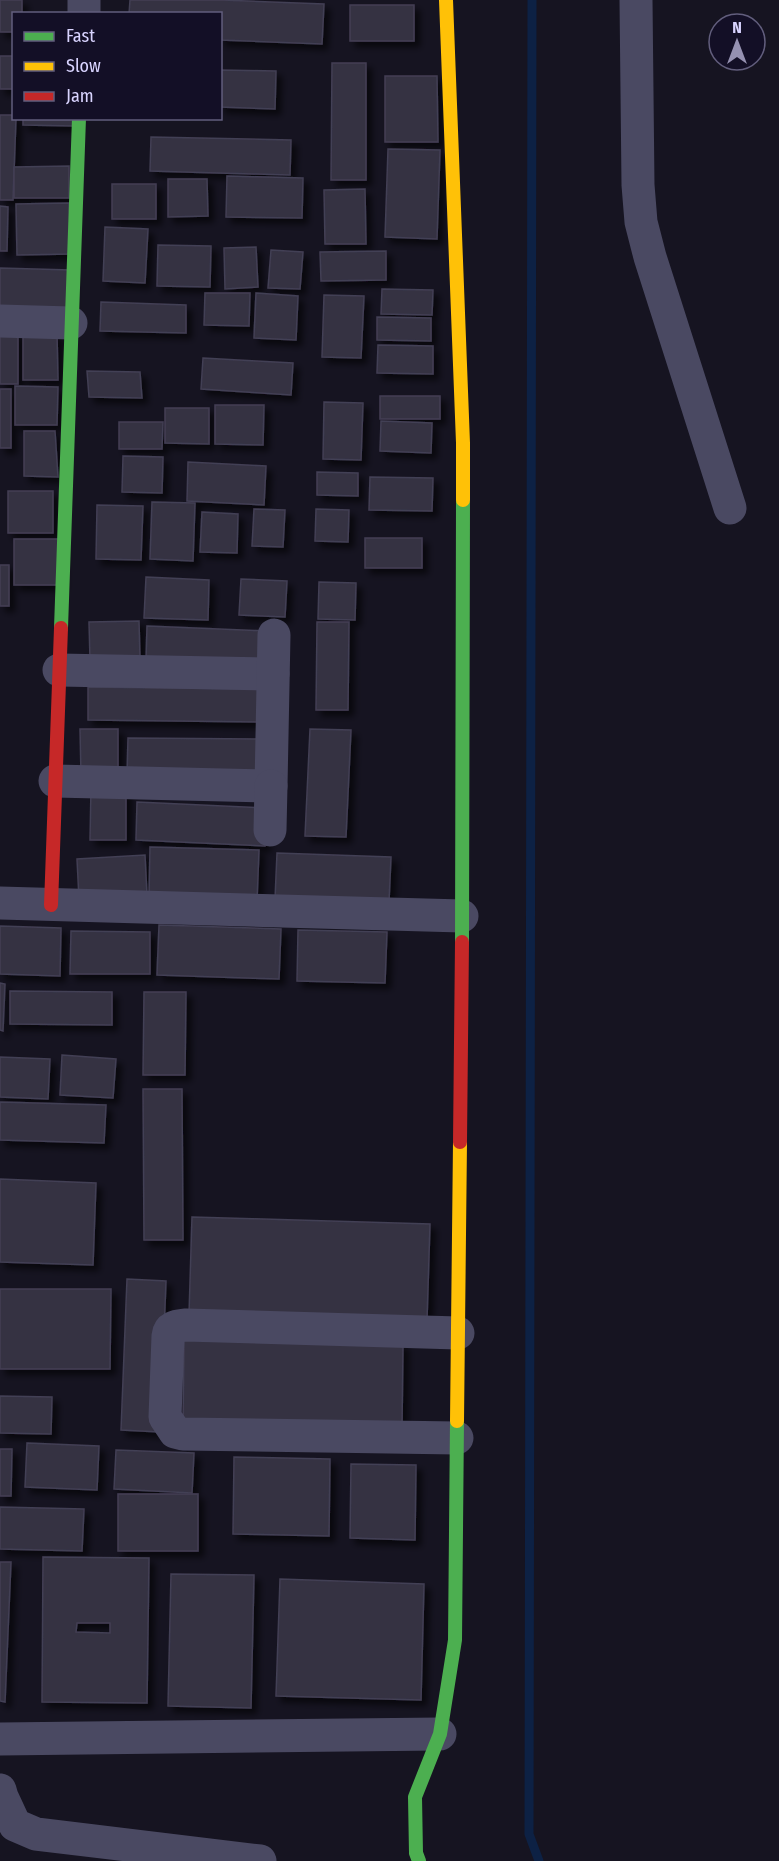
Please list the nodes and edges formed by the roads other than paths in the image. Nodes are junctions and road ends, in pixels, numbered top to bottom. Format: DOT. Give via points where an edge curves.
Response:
graph roads {
  1 [pos="446,0"];
  2 [pos="636,0"];
  3 [pos="79,120"];
  4 [pos="0,321"];
  5 [pos="71,323"];
  6 [pos="730,508"];
  7 [pos="274,635"];
  8 [pos="59,670"];
  9 [pos="273,674"];
  10 [pos="55,781"];
  11 [pos="271,786"];
  12 [pos="270,830"];
  13 [pos="0,903"];
  14 [pos="51,905"];
  15 [pos="462,916"];
  16 [pos="458,1333"];
  17 [pos="457,1438"];
  18 [pos="440,1734"];
  19 [pos="0,1739"];
  20 [pos="0,1790"];
  21 [pos="260,1861"];
  22 [pos="419,1861"];
  1 -- 15 [label="street" via="463,444"];
  2 -- 6 [label="street" via="641,222"];
  3 -- 5 [label="street"];
  4 -- 5 [label="street"];
  5 -- 8 [label="street"];
  7 -- 9 [label="street"];
  8 -- 9 [label="street"];
  8 -- 10 [label="street"];
  9 -- 11 [label="street"];
  10 -- 11 [label="street"];
  10 -- 14 [label="street"];
  11 -- 12 [label="street"];
  13 -- 14 [label="street"];
  14 -- 15 [label="street"];
  15 -- 16 [label="street"];
  16 -- 17 [label="street"];
  16 -- 17 [label="street" via="172,1327 168,1331 165,1417 175,1432 183,1434"];
  17 -- 18 [label="street" via="455,1640"];
  18 -- 19 [label="street"];
  18 -- 22 [label="street" via="416,1797"];
  20 -- 21 [label="street" via="15,1825 36,1834"];
}
